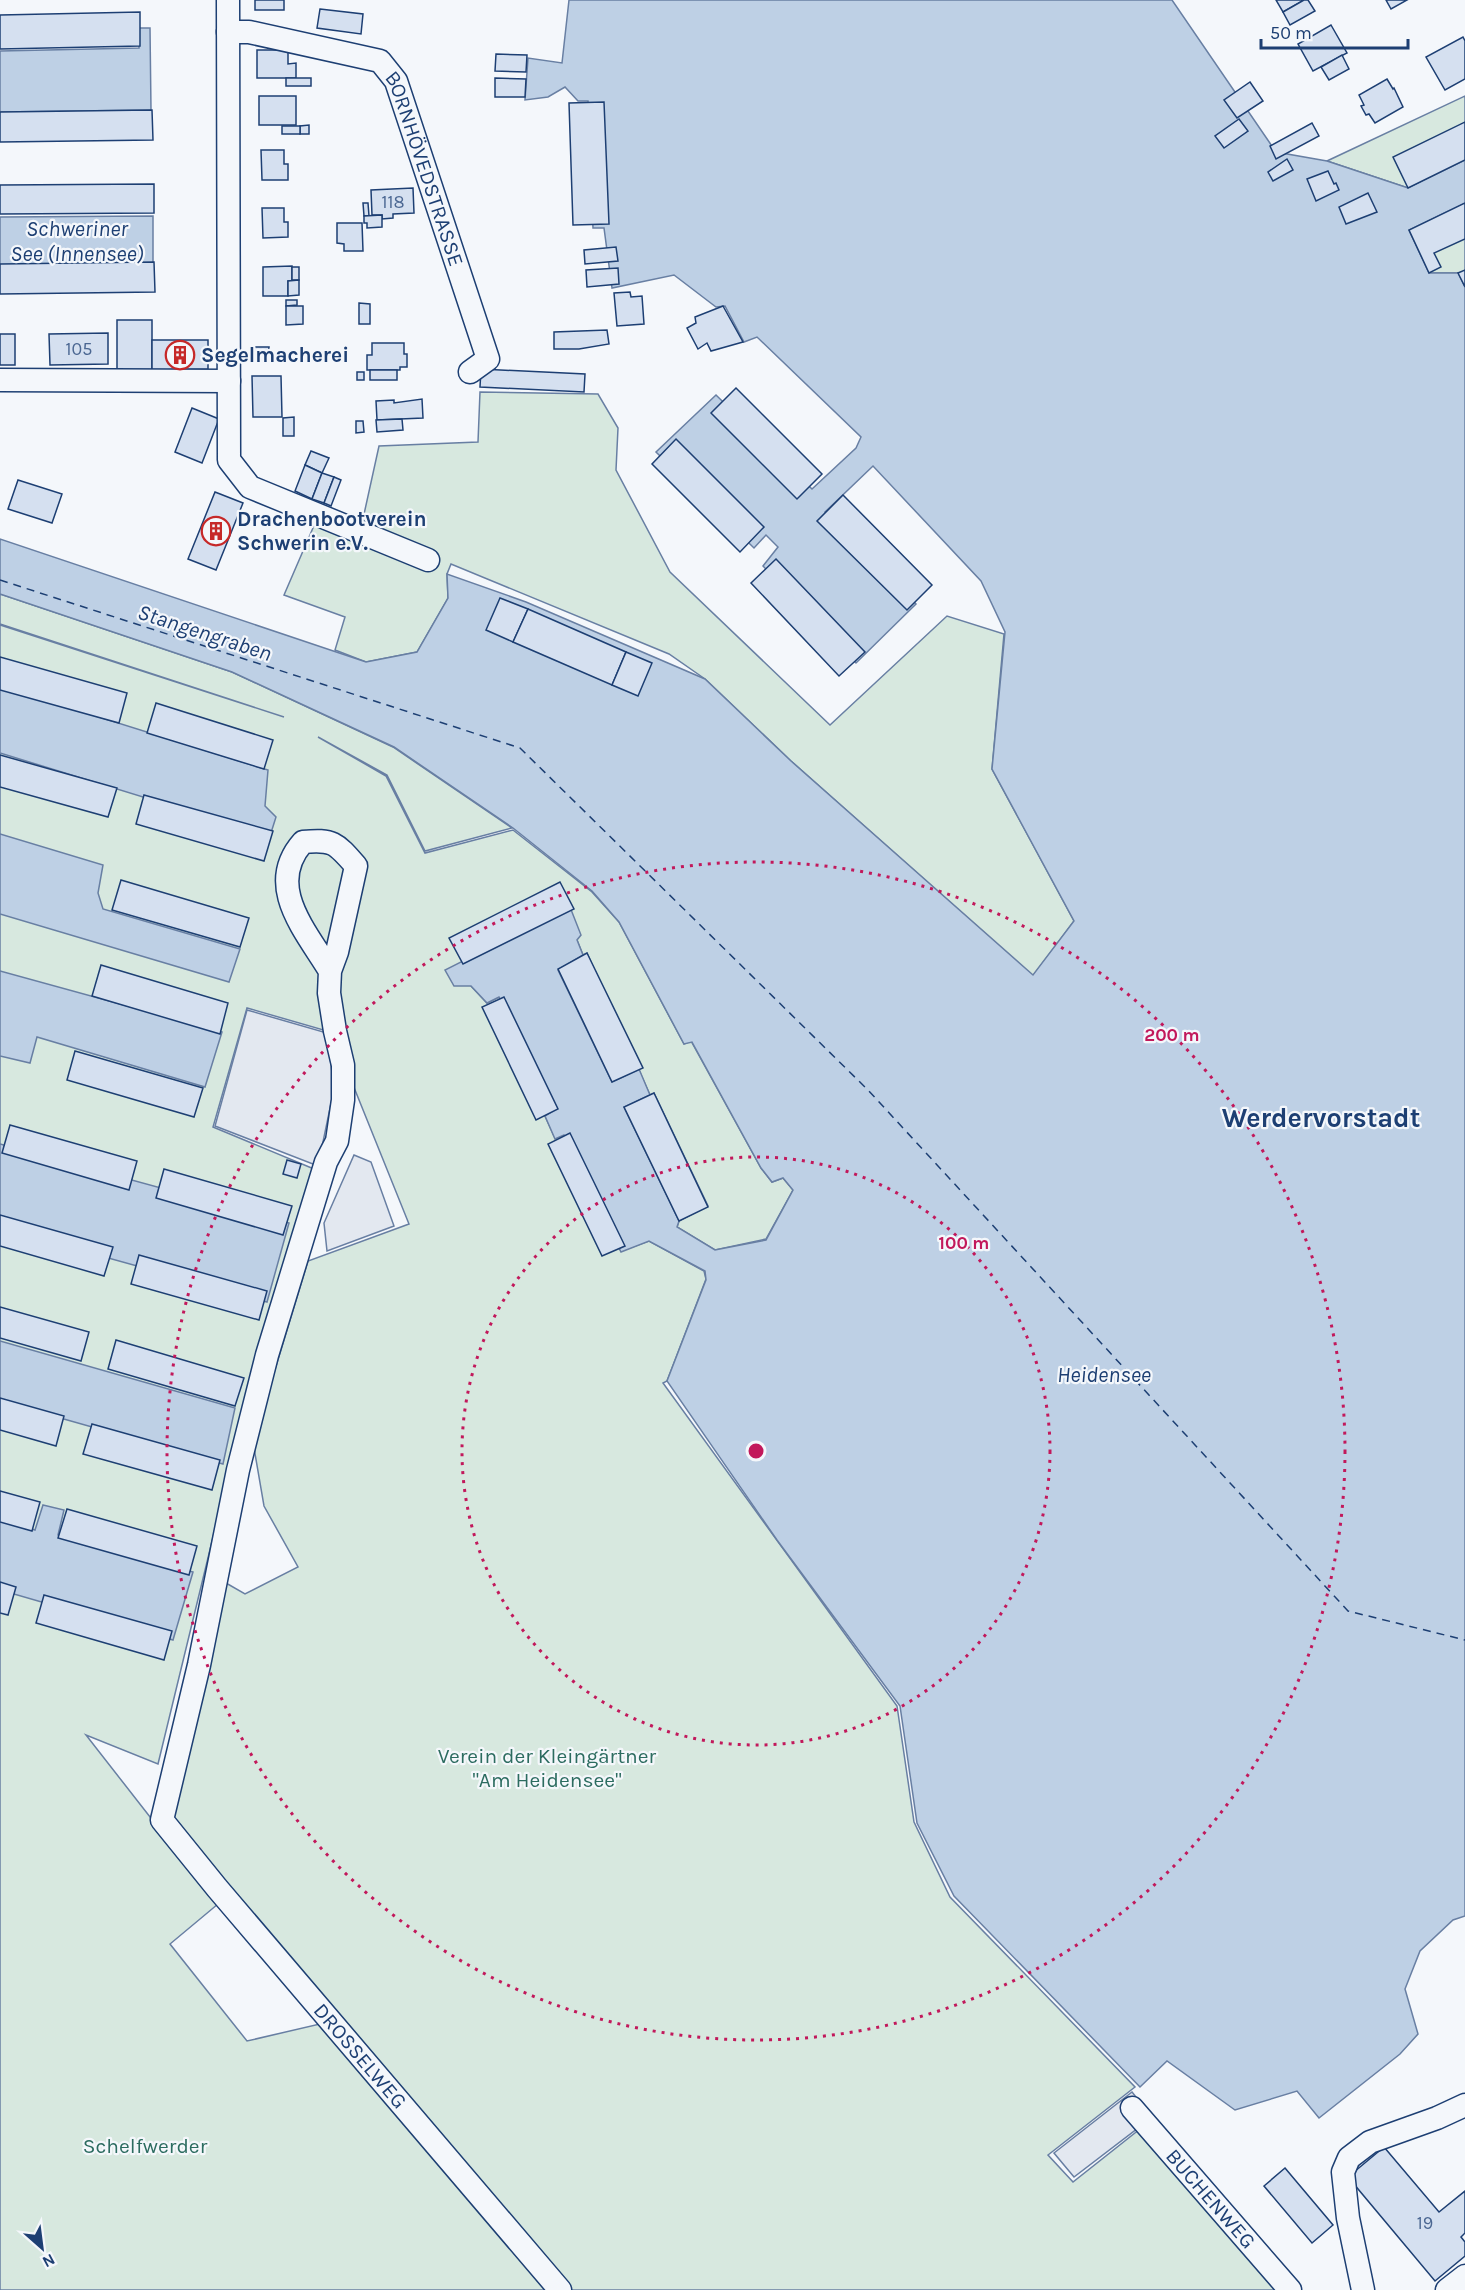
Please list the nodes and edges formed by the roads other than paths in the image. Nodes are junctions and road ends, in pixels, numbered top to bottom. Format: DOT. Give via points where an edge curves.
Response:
graph roads {
  1 [pos="228,0"];
  2 [pos="228,32"];
  3 [pos="470,372"];
  4 [pos="0,381"];
  5 [pos="229,381"];
  6 [pos="428,560"];
  7 [pos="330,971"];
  8 [pos="1465,2105"];
  9 [pos="1132,2108"];
  10 [pos="1465,2276"];
  11 [pos="560,2290"];
  12 [pos="1290,2290"];
  13 [pos="1363,2290"];
  14 [pos="1447,2290"];
  1 -- 2 [label="street"];
  2 -- 3 [label="street, BORNHÖVEDSTRASSE" via="249,32 380,61 396,81 488,359"];
  2 -- 5 [label="street"];
  4 -- 5 [label="street"];
  5 -- 6 [label="street" via="229,460 250,487"];
  7 -- 7 [label="street" via="293,909 285,886 292,855 303,842 324,840 340,847 356,866"];
  7 -- 11 [label="street, DROSSELWEG" via="334,1031 343,1065 344,1100 337,1141 326,1162 267,1355 162,1820"];
  8 -- 13 [label="street" via="1370,2142 1349,2158 1342,2172"];
  9 -- 12 [label="street, BUCHENWEG"];
  10 -- 14 [label="street"];
}
